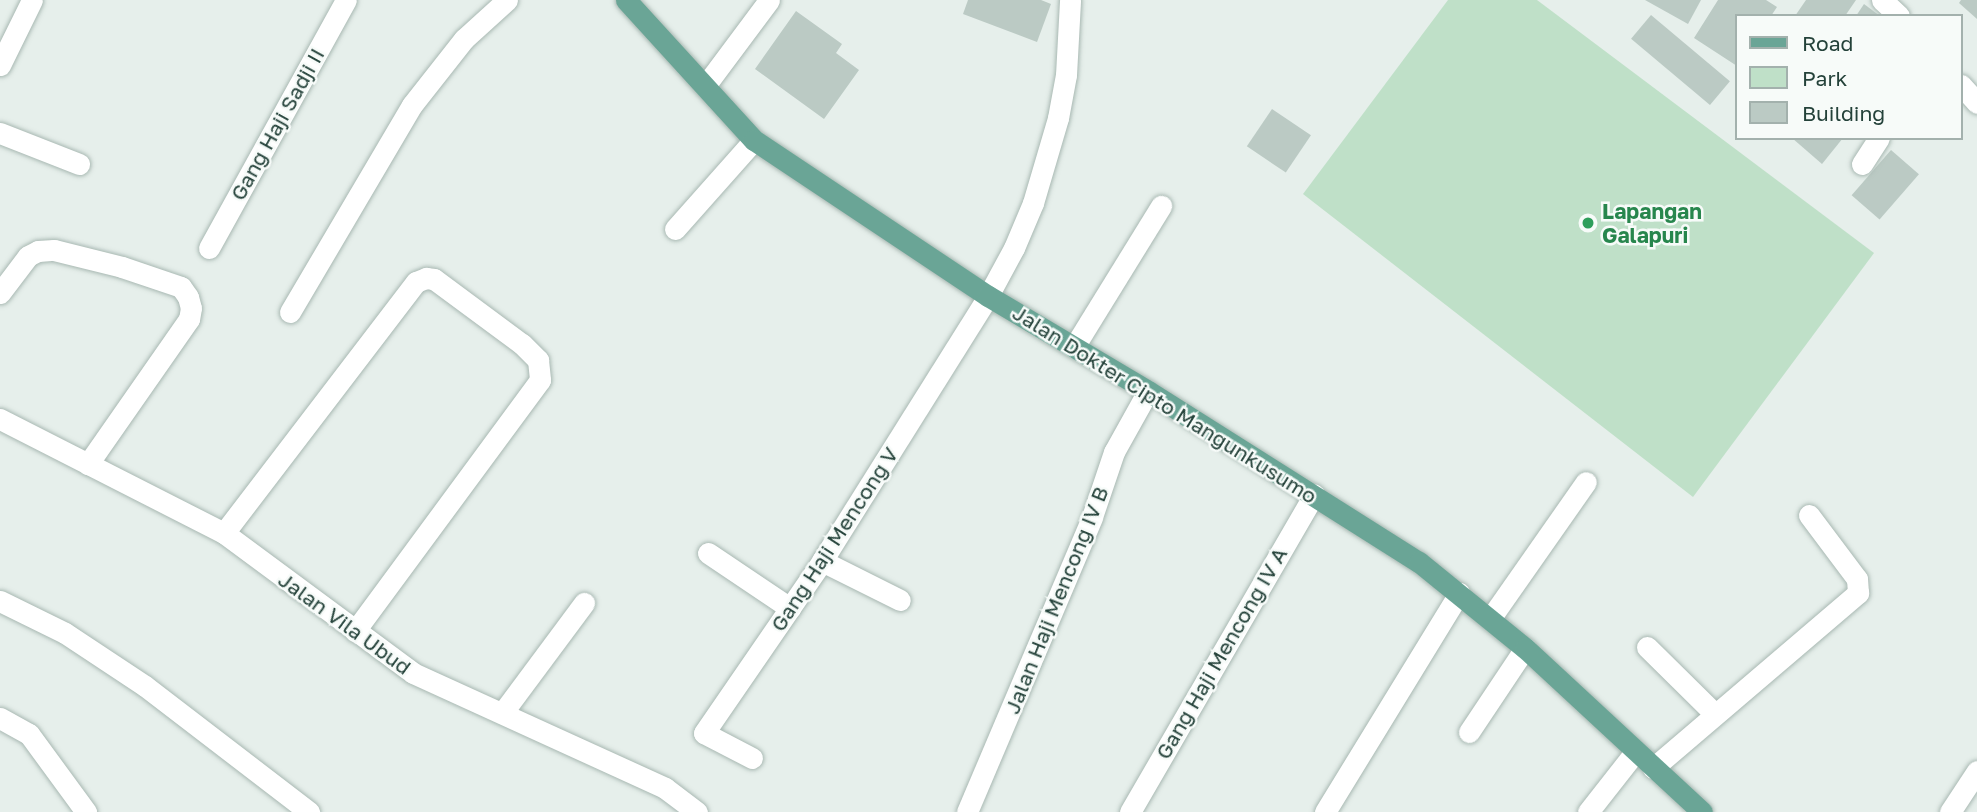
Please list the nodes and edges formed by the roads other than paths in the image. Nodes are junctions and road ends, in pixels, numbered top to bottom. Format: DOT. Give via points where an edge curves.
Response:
graph roads {
  1 [pos="32,0"];
  2 [pos="346,0"];
  3 [pos="507,0"];
  4 [pos="626,0"];
  5 [pos="769,0"];
  6 [pos="1070,0"];
  7 [pos="1882,0"];
  8 [pos="1897,14"];
  9 [pos="0,65"];
  10 [pos="705,86"];
  11 [pos="1963,87"];
  12 [pos="1977,103"];
  13 [pos="0,133"];
  14 [pos="754,140"];
  15 [pos="1879,140"];
  16 [pos="79,164"];
  17 [pos="1862,164"];
  18 [pos="1161,206"];
  19 [pos="675,229"];
  20 [pos="209,248"];
  21 [pos="0,293"];
  22 [pos="988,296"];
  23 [pos="290,312"];
  24 [pos="1074,347"];
  25 [pos="1148,390"];
  26 [pos="0,419"];
  27 [pos="88,464"];
  28 [pos="1586,482"];
  29 [pos="1314,495"];
  30 [pos="1809,515"];
  31 [pos="224,533"];
  32 [pos="708,553"];
  33 [pos="822,561"];
  34 [pos="1459,593"];
  35 [pos="900,600"];
  36 [pos="0,601"];
  37 [pos="584,603"];
  38 [pos="790,608"];
  39 [pos="1490,619"];
  40 [pos="355,631"];
  41 [pos="1647,647"];
  42 [pos="1525,648"];
  43 [pos="503,712"];
  44 [pos="1715,714"];
  45 [pos="0,718"];
  46 [pos="1468,732"];
  47 [pos="1636,752"];
  48 [pos="752,758"];
  49 [pos="1653,768"];
  50 [pos="1977,771"];
  51 [pos="86,812"];
  52 [pos="309,812"];
  53 [pos="697,812"];
  54 [pos="967,812"];
  55 [pos="1130,812"];
  56 [pos="1325,812"];
  57 [pos="1588,812"];
  58 [pos="1702,812"];
  59 [pos="1950,812"];
  1 -- 9 [label="street"];
  2 -- 20 [label="street, Gang Haji Sadji II"];
  3 -- 23 [label="street" via="464,39 412,105"];
  4 -- 10 [label="main road, Jalan Dokter Cipto Mangunkusumo"];
  5 -- 10 [label="street"];
  6 -- 22 [label="street, Gang Haji Mencong V" via="1066,75 1058,118 1032,203"];
  7 -- 8 [label="street"];
  10 -- 14 [label="main road, Jalan Dokter Cipto Mangunkusumo"];
  11 -- 12 [label="street"];
  13 -- 16 [label="street"];
  14 -- 19 [label="street"];
  14 -- 22 [label="main road, Jalan Dokter Cipto Mangunkusumo"];
  15 -- 17 [label="street"];
  18 -- 24 [label="street"];
  21 -- 27 [label="street" via="28,256 54,250 181,287 188,297 189,319"];
  22 -- 24 [label="main road, Jalan Dokter Cipto Mangunkusumo"];
  22 -- 33 [label="street, Gang Haji Mencong V"];
  24 -- 25 [label="main road, Jalan Dokter Cipto Mangunkusumo"];
  25 -- 29 [label="main road, Jalan Dokter Cipto Mangunkusumo"];
  25 -- 54 [label="street, Jalan Haji Mencong IV B" via="1114,452 1092,517"];
  26 -- 27 [label="street, Jalan Vila Ubud"];
  27 -- 31 [label="street, Jalan Vila Ubud"];
  28 -- 39 [label="street"];
  29 -- 34 [label="main road, Jalan Dokter Cipto Mangunkusumo"];
  29 -- 55 [label="street, Gang Haji Mencong IV A"];
  30 -- 44 [label="street" via="1857,579 1858,593"];
  31 -- 40 [label="street, Jalan Vila Ubud"];
  31 -- 40 [label="street" via="416,282 434,279 511,335 538,360 540,380"];
  32 -- 38 [label="street"];
  33 -- 35 [label="street"];
  33 -- 38 [label="street, Gang Haji Mencong V"];
  34 -- 39 [label="main road, Jalan Dokter Cipto Mangunkusumo"];
  34 -- 56 [label="street"];
  36 -- 52 [label="street" via="65,633 145,686"];
  37 -- 43 [label="street"];
  38 -- 48 [label="street, Gang Haji Mencong V" via="704,733"];
  39 -- 42 [label="main road, Jalan Dokter Cipto Mangunkusumo"];
  40 -- 43 [label="street, Jalan Vila Ubud" via="413,673"];
  41 -- 44 [label="street"];
  42 -- 46 [label="street"];
  42 -- 47 [label="main road, Jalan Dokter Cipto Mangunkusumo"];
  43 -- 53 [label="street, Jalan Vila Ubud" via="665,788"];
  44 -- 49 [label="street"];
  45 -- 51 [label="street" via="29,734"];
  47 -- 49 [label="main road, Jalan Dokter Cipto Mangunkusumo"];
  47 -- 57 [label="street"];
  49 -- 58 [label="main road, Jalan Dokter Cipto Mangunkusumo"];
  50 -- 59 [label="street"];
}
